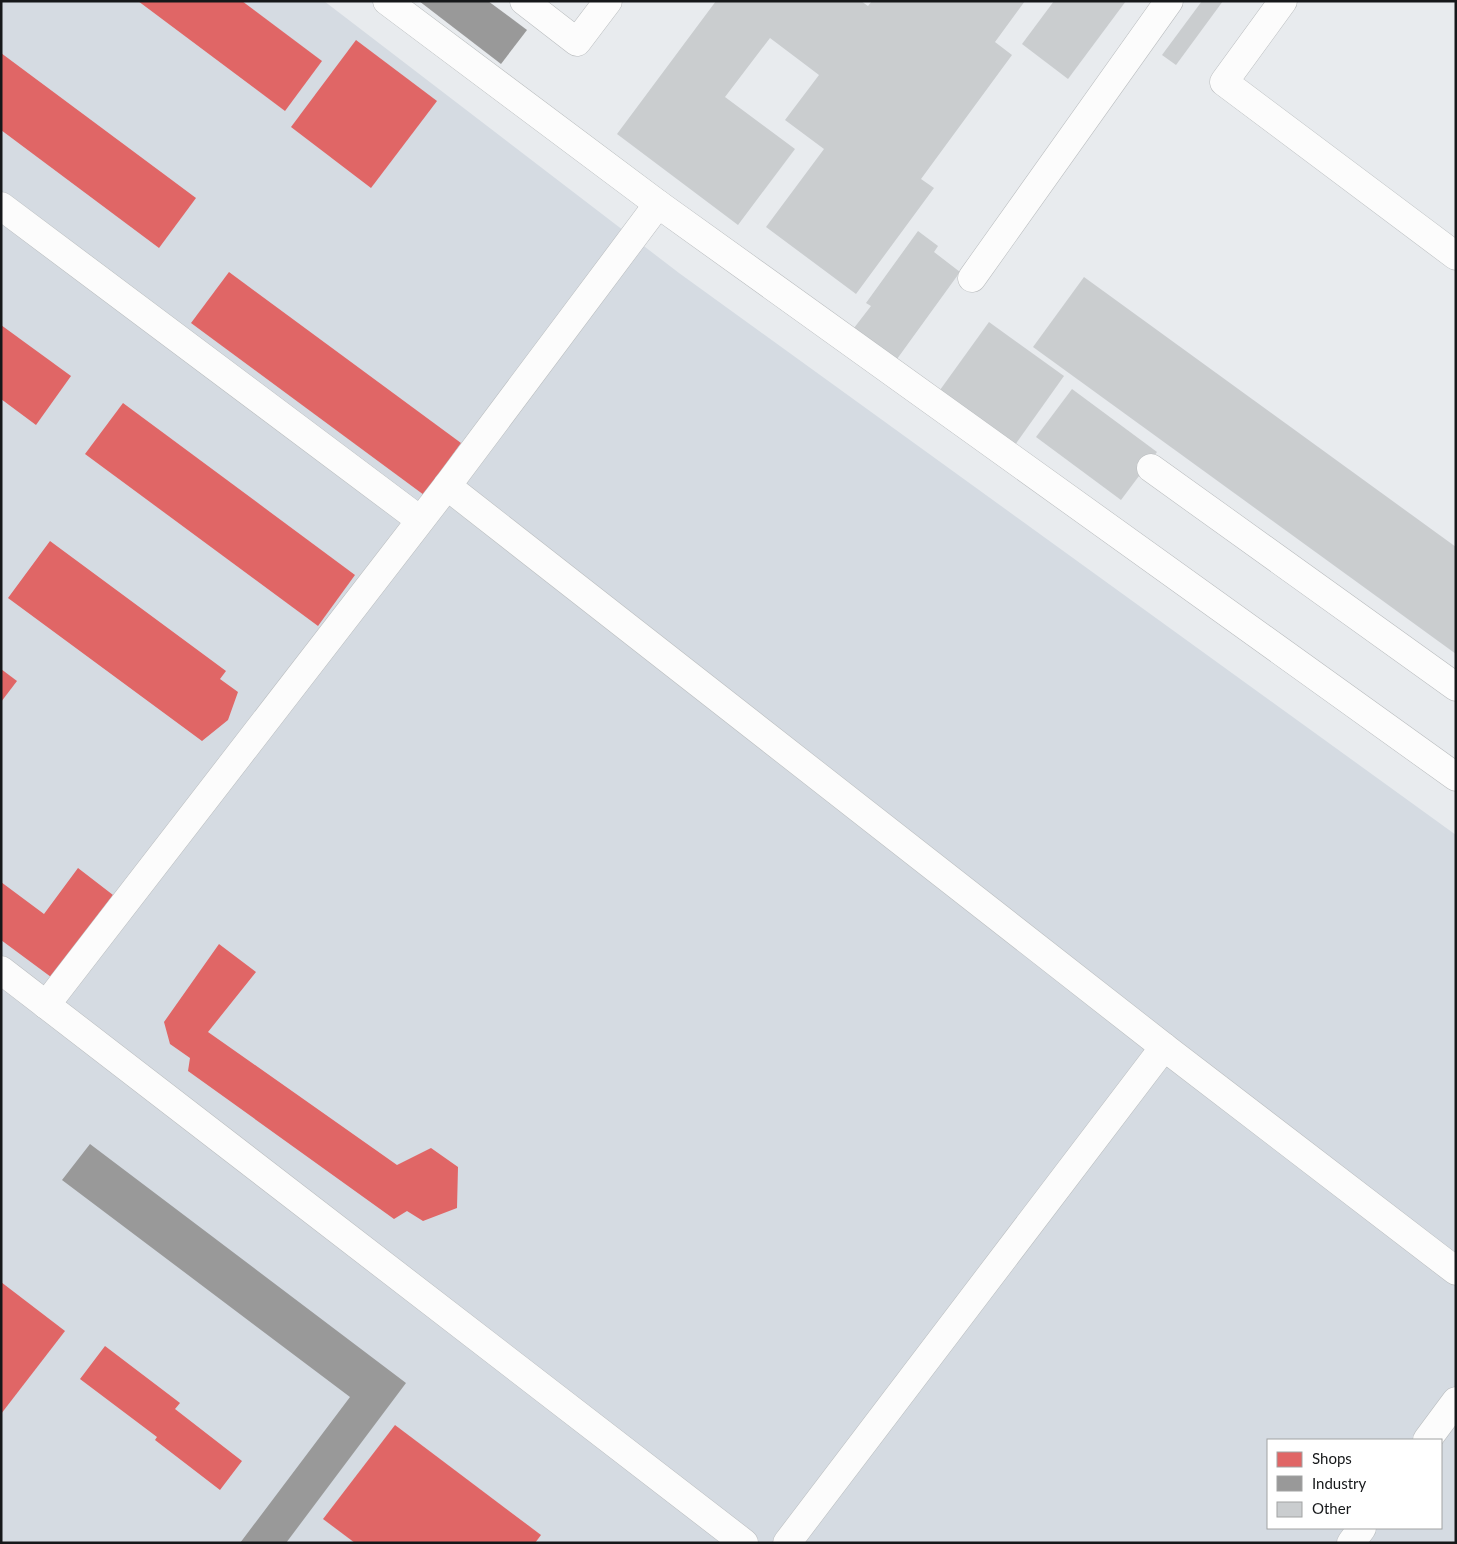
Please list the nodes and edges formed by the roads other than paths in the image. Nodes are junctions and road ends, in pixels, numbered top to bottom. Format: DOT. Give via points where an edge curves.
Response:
graph roads {
  1 [pos="387,1"];
  2 [pos="524,1"];
  3 [pos="608,1"];
  4 [pos="1169,1"];
  5 [pos="1283,1"];
  6 [pos="658,204"];
  7 [pos="1,206"];
  8 [pos="1456,256"];
  9 [pos="972,278"];
  10 [pos="1151,468"];
  11 [pos="447,486"];
  12 [pos="420,520"];
  13 [pos="1456,687"];
  14 [pos="1456,777"];
  15 [pos="1,970"];
  16 [pos="46,1005"];
  17 [pos="1164,1047"];
  18 [pos="1456,1271"];
  19 [pos="1456,1401"];
  20 [pos="1428,1439"];
  21 [pos="1361,1529"];
  22 [pos="744,1543"];
  23 [pos="787,1543"];
  24 [pos="1351,1543"];
  1 -- 6 [label="street"];
  2 -- 3 [label="street" via="578,42"];
  4 -- 9 [label="street"];
  5 -- 8 [label="street" via="1224,82"];
  6 -- 11 [label="street"];
  6 -- 14 [label="street"];
  7 -- 12 [label="street"];
  10 -- 13 [label="street"];
  11 -- 12 [label="street"];
  11 -- 17 [label="street"];
  12 -- 16 [label="street"];
  15 -- 16 [label="street"];
  16 -- 22 [label="street"];
  17 -- 18 [label="street"];
  17 -- 23 [label="street"];
  19 -- 20 [label="street"];
  21 -- 24 [label="street"];
}
